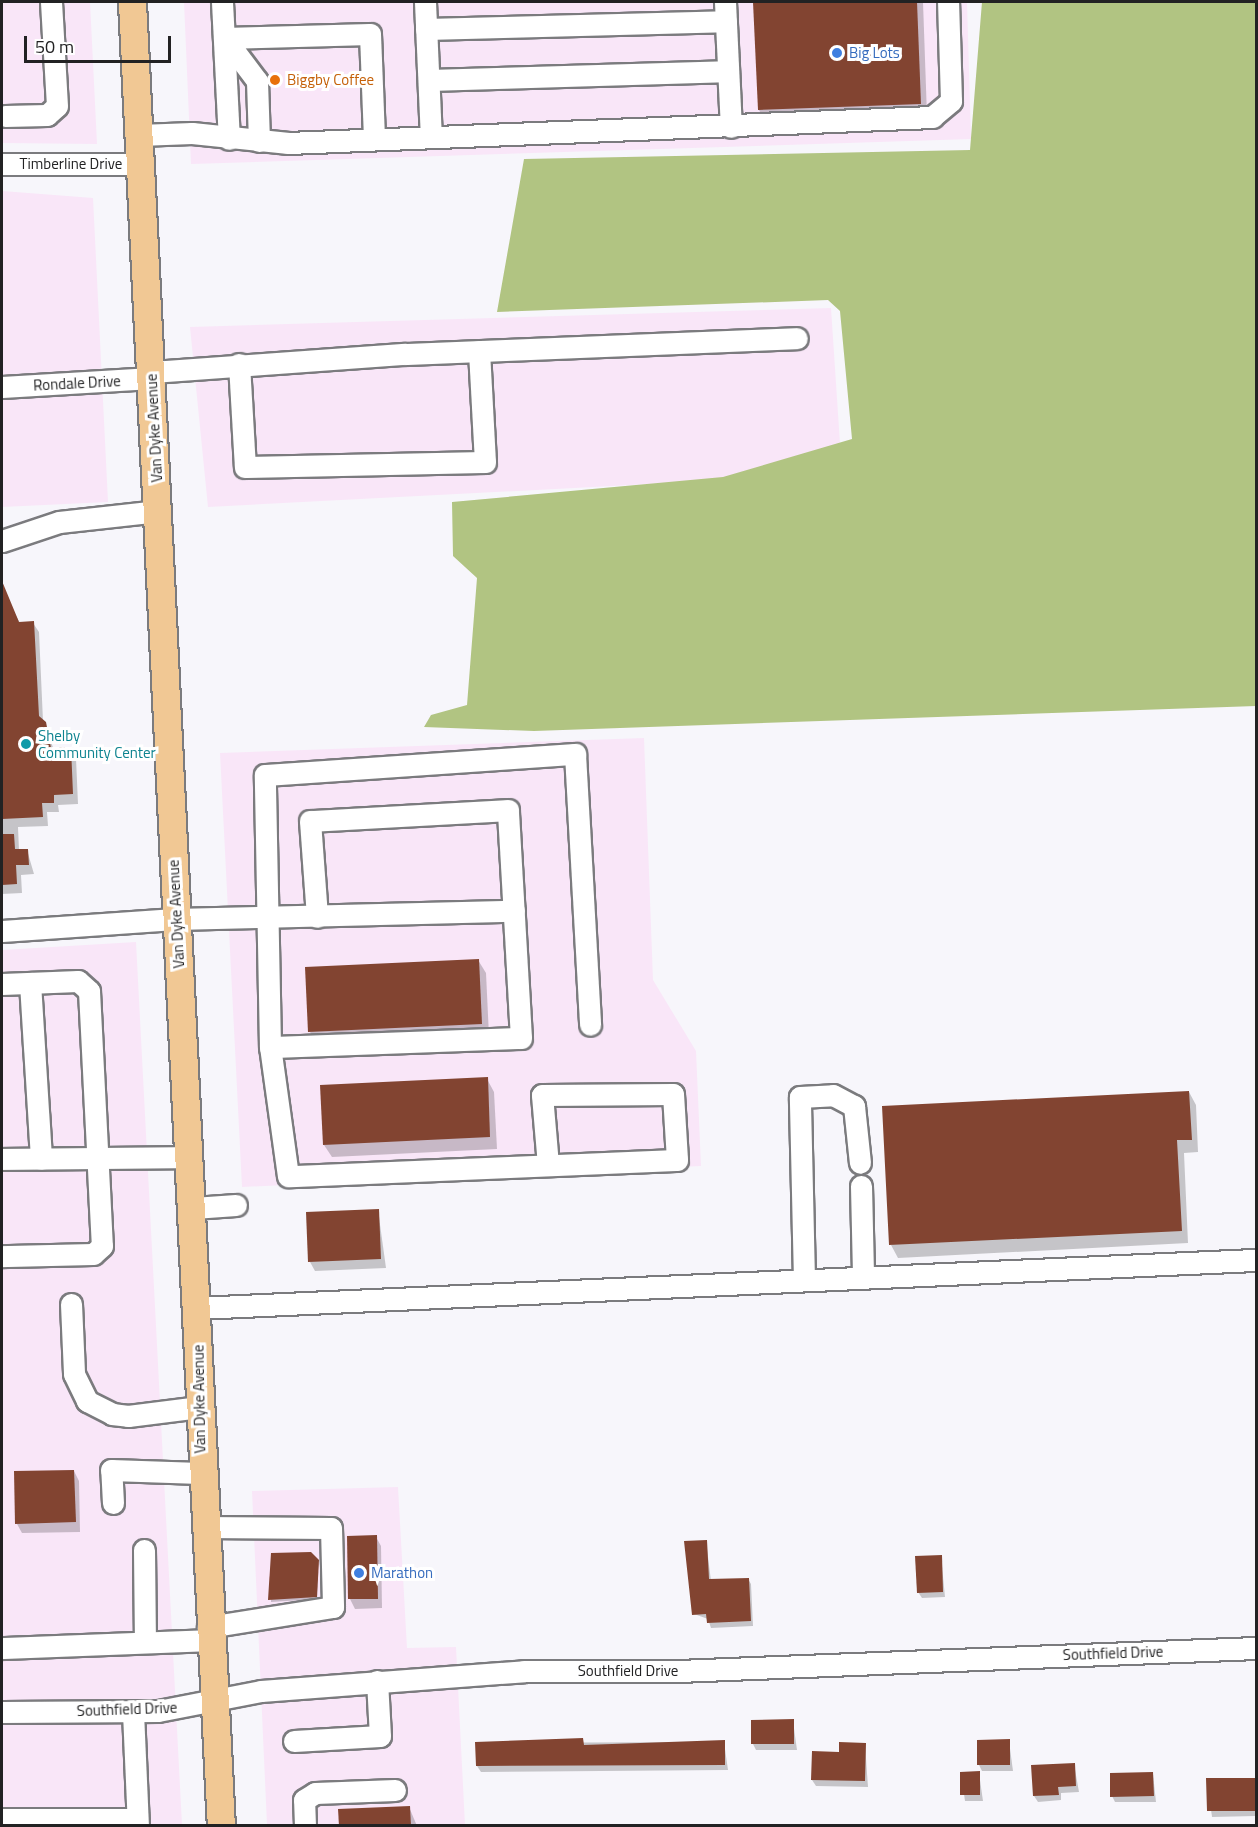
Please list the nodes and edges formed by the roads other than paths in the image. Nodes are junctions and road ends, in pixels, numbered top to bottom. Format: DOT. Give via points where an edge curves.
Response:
graph roads {
  1 [pos="51,2"];
  2 [pos="132,2"];
  3 [pos="222,2"];
  4 [pos="425,2"];
  5 [pos="948,2"];
  6 [pos="725,11"];
  7 [pos="426,29"];
  8 [pos="231,38"];
  9 [pos="728,71"];
  10 [pos="429,80"];
  11 [pos="5,116"];
  12 [pos="731,127"];
  13 [pos="139,135"];
  14 [pos="432,137"];
  15 [pos="229,139"];
  16 [pos="374,139"];
  17 [pos="259,141"];
  18 [pos="2,164"];
  19 [pos="141,164"];
  20 [pos="797,338"];
  21 [pos="479,351"];
  22 [pos="239,364"];
  23 [pos="152,375"];
  24 [pos="2,387"];
  25 [pos="158,511"];
  26 [pos="2,541"];
  27 [pos="514,911"];
  28 [pos="316,916"];
  29 [pos="264,918"];
  30 [pos="175,919"];
  31 [pos="2,931"];
  32 [pos="30,983"];
  33 [pos="2,984"];
  34 [pos="590,1025"];
  35 [pos="270,1047"];
  36 [pos="190,1157"];
  37 [pos="99,1158"];
  38 [pos="2,1159"];
  39 [pos="41,1159"];
  40 [pos="860,1163"];
  41 [pos="548,1165"];
  42 [pos="861,1186"];
  43 [pos="237,1205"];
  44 [pos="193,1208"];
  45 [pos="2,1256"];
  46 [pos="1257,1260"];
  47 [pos="863,1277"];
  48 [pos="804,1280"];
  49 [pos="71,1304"];
  50 [pos="197,1308"];
  51 [pos="199,1407"];
  52 [pos="200,1473"];
  53 [pos="113,1503"];
  54 [pos="203,1527"];
  55 [pos="144,1550"];
  56 [pos="208,1633"];
  57 [pos="146,1641"];
  58 [pos="1257,1647"];
  59 [pos="2,1648"];
  60 [pos="377,1681"];
  61 [pos="211,1703"];
  62 [pos="2,1712"];
  63 [pos="133,1712"];
  64 [pos="294,1741"];
  65 [pos="395,1790"];
  66 [pos="2,1819"];
  67 [pos="138,1822"];
  68 [pos="221,1826"];
  69 [pos="305,1826"];
  1 -- 11 [label="street" via="57,105 47,115"];
  2 -- 13 [label="main road, Van Dyke Avenue"];
  3 -- 8 [label="street"];
  4 -- 7 [label="street"];
  5 -- 12 [label="street" via="951,101 932,117"];
  6 -- 7 [label="street"];
  6 -- 9 [label="street"];
  7 -- 10 [label="street"];
  8 -- 15 [label="street"];
  8 -- 16 [label="street" via="370,34"];
  8 -- 17 [label="street" via="233,49 257,81"];
  9 -- 10 [label="street"];
  9 -- 12 [label="street"];
  10 -- 14 [label="street"];
  12 -- 14 [label="street"];
  13 -- 15 [label="street"];
  13 -- 19 [label="main road, Van Dyke Avenue"];
  14 -- 16 [label="street"];
  15 -- 17 [label="street"];
  16 -- 17 [label="street"];
  18 -- 19 [label="street, Timberline Drive"];
  19 -- 23 [label="main road, Van Dyke Avenue"];
  20 -- 21 [label="street, Rondale Drive"];
  21 -- 22 [label="street, Rondale Drive"];
  21 -- 22 [label="street" via="484,462 245,467"];
  22 -- 23 [label="street, Rondale Drive"];
  23 -- 24 [label="street, Rondale Drive"];
  23 -- 25 [label="main road, Van Dyke Avenue"];
  25 -- 26 [label="street" via="58,522"];
  25 -- 30 [label="main road, Van Dyke Avenue"];
  27 -- 28 [label="street"];
  27 -- 28 [label="street" via="507,810 310,821"];
  27 -- 35 [label="street" via="521,1038"];
  28 -- 29 [label="street"];
  29 -- 30 [label="street"];
  29 -- 34 [label="street" via="266,775 575,754"];
  29 -- 35 [label="street"];
  30 -- 31 [label="street"];
  30 -- 36 [label="main road, Van Dyke Avenue"];
  32 -- 33 [label="street"];
  32 -- 37 [label="street" via="78,981 89,991"];
  32 -- 39 [label="street"];
  35 -- 41 [label="street" via="288,1176"];
  36 -- 37 [label="street"];
  36 -- 44 [label="main road, Van Dyke Avenue"];
  37 -- 39 [label="street"];
  37 -- 45 [label="street" via="102,1246 93,1254"];
  38 -- 39 [label="street"];
  40 -- 48 [label="street" via="854,1106 833,1095 800,1097"];
  41 -- 41 [label="street" via="677,1160 673,1094 542,1095"];
  42 -- 47 [label="street"];
  43 -- 44 [label="street"];
  44 -- 50 [label="main road, Van Dyke Avenue"];
  46 -- 47 [label="street"];
  47 -- 48 [label="street"];
  48 -- 50 [label="street"];
  49 -- 51 [label="street" via="74,1374 87,1401 112,1414 128,1416"];
  50 -- 51 [label="main road, Van Dyke Avenue"];
  51 -- 52 [label="main road, Van Dyke Avenue"];
  52 -- 53 [label="street" via="111,1470"];
  52 -- 54 [label="main road, Van Dyke Avenue"];
  54 -- 56 [label="main road, Van Dyke Avenue"];
  54 -- 56 [label="street" via="331,1528 333,1607"];
  55 -- 57 [label="street"];
  56 -- 57 [label="street"];
  56 -- 61 [label="main road, Van Dyke Avenue"];
  57 -- 59 [label="street"];
  58 -- 60 [label="street, Southfield Drive" via="678,1671 524,1671"];
  60 -- 61 [label="street, Southfield Drive" via="261,1691"];
  60 -- 64 [label="street" via="380,1736"];
  61 -- 63 [label="street, Southfield Drive"];
  61 -- 68 [label="main road, Van Dyke Avenue"];
  62 -- 63 [label="street, Southfield Drive"];
  63 -- 67 [label="street"];
  65 -- 69 [label="street" via="315,1793 304,1800"];
  66 -- 67 [label="street"];
}
